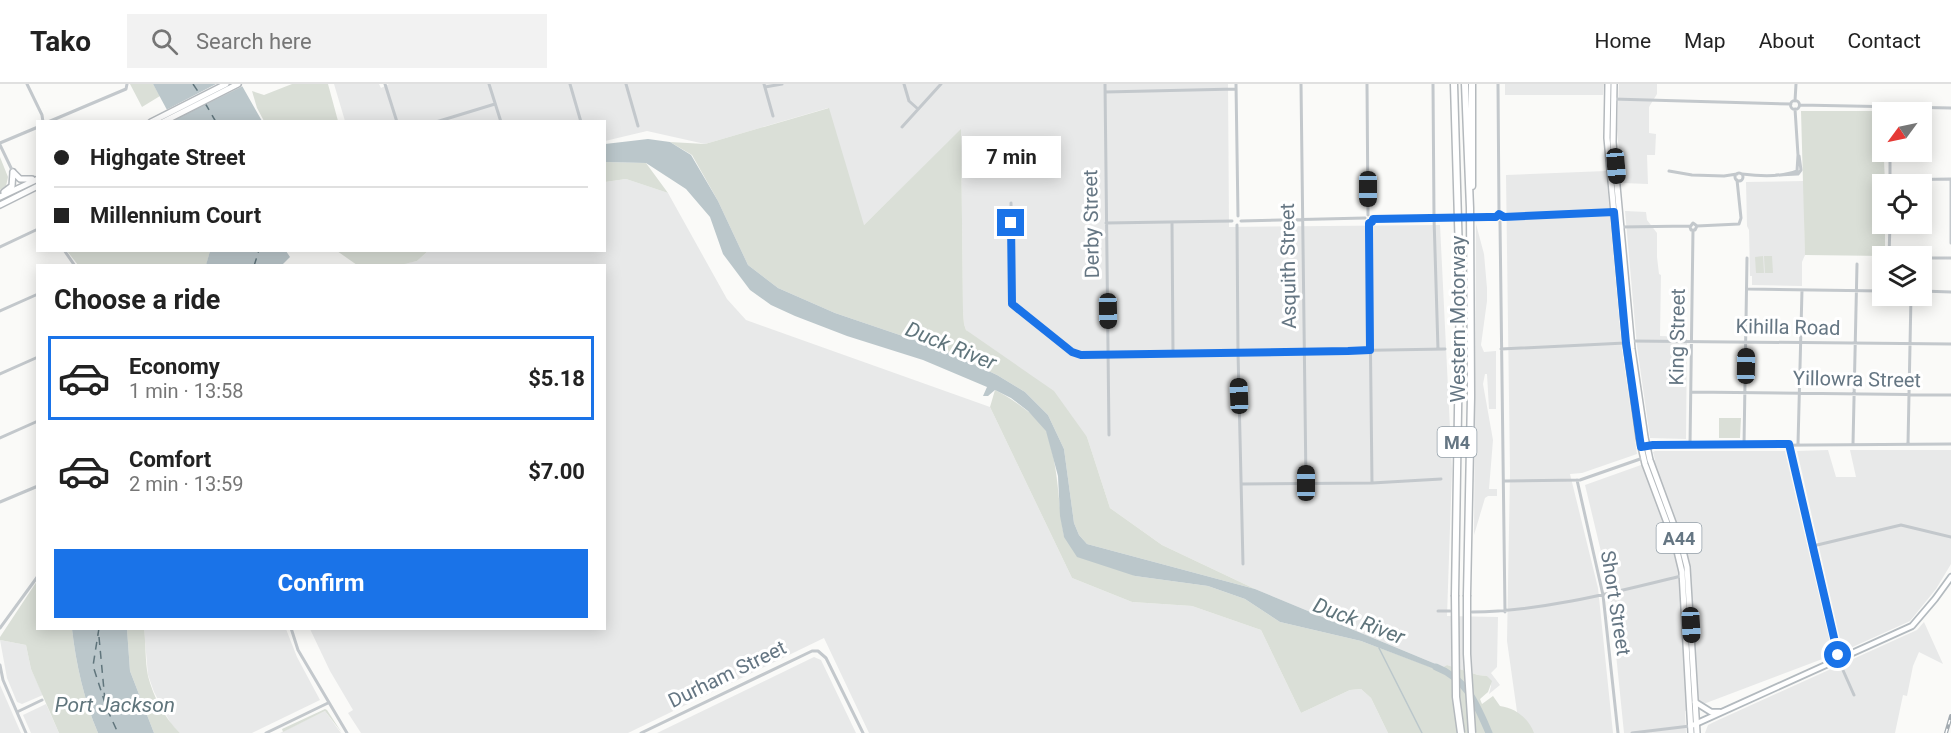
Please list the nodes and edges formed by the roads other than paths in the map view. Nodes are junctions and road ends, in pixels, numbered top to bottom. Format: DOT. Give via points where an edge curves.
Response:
graph roads {
  1 [pos="226,84"];
  2 [pos="238,84"];
  3 [pos="385,84"];
  4 [pos="489,84"];
  5 [pos="570,84"];
  6 [pos="626,84"];
  7 [pos="782,84"];
  8 [pos="904,84"];
  9 [pos="941,84"];
  10 [pos="1105,84"];
  11 [pos="1167,84"];
  12 [pos="1236,84"];
  13 [pos="1301,84"];
  14 [pos="1367,84"];
  15 [pos="1433,84"];
  16 [pos="1454,84"];
  17 [pos="1465,84"];
  18 [pos="1472,84"];
  19 [pos="1498,84"];
  20 [pos="1608,84"];
  21 [pos="1614,84"];
  22 [pos="1796,84"];
  23 [pos="33,85"];
  24 [pos="28,86"];
  25 [pos="127,86"];
  26 [pos="764,86"];
  27 [pos="1236,89"];
  28 [pos="1167,90"];
  29 [pos="1105,92"];
  30 [pos="1611,99"];
  31 [pos="1795,100"];
  32 [pos="495,104"];
  33 [pos="1791,104"];
  34 [pos="1800,105"];
  35 [pos="1872,107"];
  36 [pos="1932,108"];
  37 [pos="1951,108"];
  38 [pos="918,109"];
  39 [pos="1795,109"];
  40 [pos="773,116"];
  41 [pos="43,120"];
  42 [pos="52,120"];
  43 [pos="153,120"];
  44 [pos="167,120"];
  45 [pos="396,120"];
  46 [pos="443,120"];
  47 [pos="500,120"];
  48 [pos="580,120"];
  49 [pos="638,126"];
  50 [pos="902,127"];
  51 [pos="36,128"];
  52 [pos="0,144"];
  53 [pos="1670,171"];
  54 [pos="13,172"];
  55 [pos="1739,178"];
  56 [pos="36,179"];
  57 [pos="1932,179"];
  58 [pos="1951,179"];
  59 [pos="36,180"];
  60 [pos="36,187"];
  61 [pos="0,196"];
  62 [pos="1011,203"];
  63 [pos="0,205"];
  64 [pos="1470,208"];
  65 [pos="1617,212"];
  66 [pos="1368,215"];
  67 [pos="1497,215"];
  68 [pos="1238,216"];
  69 [pos="1504,217"];
  70 [pos="1365,218"];
  71 [pos="1434,218"];
  72 [pos="1373,219"];
  73 [pos="1302,220"];
  74 [pos="1232,221"];
  75 [pos="1241,221"];
  76 [pos="1172,222"];
  77 [pos="1500,222"];
  78 [pos="1106,223"];
  79 [pos="1369,223"];
  80 [pos="1237,225"];
  81 [pos="1690,226"];
  82 [pos="1697,226"];
  83 [pos="1621,227"];
  84 [pos="36,230"];
  85 [pos="1693,230"];
  86 [pos="1951,243"];
  87 [pos="0,247"];
  88 [pos="1747,258"];
  89 [pos="1932,258"];
  90 [pos="1951,258"];
  91 [pos="1857,264"];
  92 [pos="1748,289"];
  93 [pos="1802,290"];
  94 [pos="1857,291"];
  95 [pos="1872,291"];
  96 [pos="1932,291"];
  97 [pos="1951,292"];
  98 [pos="36,295"];
  99 [pos="1911,306"];
  100 [pos="0,311"];
  101 [pos="1691,341"];
  102 [pos="1629,342"];
  103 [pos="1746,342"];
  104 [pos="1800,343"];
  105 [pos="1856,343"];
  106 [pos="1910,344"];
  107 [pos="1951,344"];
  108 [pos="1438,349"];
  109 [pos="1445,349"];
  110 [pos="1370,350"];
  111 [pos="1501,350"];
  112 [pos="1305,351"];
  113 [pos="1238,352"];
  114 [pos="1173,353"];
  115 [pos="1108,355"];
  116 [pos="36,358"];
  117 [pos="0,374"];
  118 [pos="1691,392"];
  119 [pos="1745,393"];
  120 [pos="1799,394"];
  121 [pos="1854,394"];
  122 [pos="1910,395"];
  123 [pos="1951,395"];
  124 [pos="36,422"];
  125 [pos="1109,435"];
  126 [pos="0,438"];
  127 [pos="1789,444"];
  128 [pos="1853,444"];
  129 [pos="1908,444"];
  130 [pos="1951,444"];
  131 [pos="1690,445"];
  132 [pos="1744,445"];
  133 [pos="1798,445"];
  134 [pos="1644,446"];
  135 [pos="1646,456"];
  136 [pos="1441,479"];
  137 [pos="1577,480"];
  138 [pos="1505,481"];
  139 [pos="1306,483"];
  140 [pos="1372,483"];
  141 [pos="1242,484"];
  142 [pos="36,487"];
  143 [pos="0,502"];
  144 [pos="1951,537"];
  145 [pos="1812,546"];
  146 [pos="1244,564"];
  147 [pos="1683,576"];
  148 [pos="1951,577"];
  149 [pos="36,579"];
  150 [pos="1603,595"];
  151 [pos="1438,611"];
  152 [pos="1450,611"];
  153 [pos="1472,612"];
  154 [pos="1505,612"];
  155 [pos="0,628"];
  156 [pos="292,630"];
  157 [pos="1838,659"];
  158 [pos="0,665"];
  159 [pos="1854,695"];
  160 [pos="42,700"];
  161 [pos="1695,702"];
  162 [pos="328,703"];
  163 [pos="17,712"];
  164 [pos="1722,712"];
  165 [pos="1693,728"];
  166 [pos="26,733"];
  167 [pos="266,733"];
  168 [pos="347,733"];
  169 [pos="641,733"];
  170 [pos="863,733"];
  171 [pos="1461,733"];
  172 [pos="1472,733"];
  173 [pos="1618,733"];
  174 [pos="1632,733"];
  175 [pos="1697,733"];
  1 -- 43 [label="highway"];
  2 -- 44 [label="highway"];
  3 -- 45 [label="street"];
  4 -- 32 [label="street"];
  5 -- 48 [label="street"];
  6 -- 49 [label="street"];
  7 -- 26 [label="street"];
  8 -- 38 [label="street" via="909,101"];
  9 -- 38 [label="street"];
  10 -- 29 [label="street, Derby Street"];
  11 -- 28 [label="street"];
  12 -- 27 [label="street"];
  13 -- 73 [label="street, Asquith Street"];
  14 -- 66 [label="street"];
  15 -- 71 [label="street"];
  16 -- 171 [label="highway, Western Motorway / M4, bridge" via="1460,290 1456,697"];
  17 -- 64 [label="highway, Western Motorway / M4"];
  18 -- 64 [label="highway, M4"];
  19 -- 67 [label="street"];
  20 -- 30 [label="highway, A44"];
  21 -- 30 [label="highway, A44"];
  22 -- 31 [label="street"];
  23 -- 24 [label="street"];
  24 -- 41 [label="street"];
  25 -- 42 [label="street"];
  26 -- 40 [label="street"];
  27 -- 28 [label="street"];
  27 -- 68 [label="street"];
  28 -- 29 [label="street"];
  29 -- 78 [label="street, Derby Street"];
  30 -- 33 [label="street"];
  30 -- 65 [label="highway, A44"];
  31 -- 33 [label="street"];
  31 -- 34 [label="street"];
  32 -- 46 [label="street"];
  32 -- 47 [label="street"];
  33 -- 39 [label="street"];
  34 -- 35 [label="street"];
  34 -- 39 [label="street"];
  36 -- 37 [label="street"];
  38 -- 50 [label="street"];
  39 -- 55 [label="street" via="1799,170"];
  51 -- 52 [label="street"];
  52 -- 54 [label="street"];
  53 -- 55 [label="street"];
  54 -- 56 [label="highway" via="24,180"];
  54 -- 61 [label="highway" via="12,186"];
  55 -- 82 [label="street" via="1739,224"];
  57 -- 58 [label="street"];
  58 -- 86 [label="street"];
  59 -- 61 [label="highway"];
  60 -- 63 [label="highway"];
  62 -- 115 [label="street" via="1012,304 1072,352"];
  64 -- 172 [label="highway, Western Motorway / M4, bridge" via="1467,654"];
  65 -- 69 [label="street"];
  65 -- 83 [label="highway, A44"];
  65 -- 102 [label="highway, A44"];
  66 -- 70 [label="street"];
  66 -- 72 [label="street"];
  67 -- 69 [label="street"];
  67 -- 71 [label="street, bridge"];
  67 -- 77 [label="street" via="1496,221"];
  68 -- 74 [label="street"];
  68 -- 75 [label="street"];
  69 -- 77 [label="street"];
  70 -- 73 [label="street"];
  70 -- 79 [label="street"];
  71 -- 72 [label="street"];
  71 -- 108 [label="street"];
  72 -- 79 [label="street"];
  73 -- 75 [label="street"];
  73 -- 112 [label="street, Asquith Street"];
  74 -- 76 [label="street"];
  74 -- 80 [label="street"];
  75 -- 80 [label="street"];
  76 -- 78 [label="street"];
  76 -- 114 [label="street"];
  77 -- 111 [label="street"];
  78 -- 115 [label="street, Derby Street"];
  79 -- 110 [label="street"];
  80 -- 113 [label="street"];
  81 -- 82 [label="street"];
  81 -- 83 [label="street"];
  81 -- 85 [label="street"];
  82 -- 85 [label="street"];
  83 -- 102 [label="highway, A44"];
  84 -- 87 [label="street"];
  85 -- 101 [label="street, King Street"];
  88 -- 92 [label="street"];
  89 -- 90 [label="street"];
  91 -- 94 [label="street"];
  92 -- 93 [label="street"];
  92 -- 103 [label="street"];
  93 -- 94 [label="street"];
  93 -- 104 [label="street"];
  94 -- 95 [label="street"];
  94 -- 105 [label="street"];
  96 -- 97 [label="street"];
  98 -- 100 [label="street"];
  99 -- 106 [label="street"];
  101 -- 102 [label="street, Kihilla Road"];
  101 -- 103 [label="street, Kihilla Road"];
  101 -- 118 [label="street, King Street"];
  102 -- 111 [label="street, Kihilla Road"];
  102 -- 134 [label="highway, A44"];
  103 -- 104 [label="street, Kihilla Road"];
  103 -- 119 [label="street"];
  104 -- 105 [label="street, Kihilla Road"];
  104 -- 120 [label="street"];
  105 -- 106 [label="street, Kihilla Road"];
  105 -- 121 [label="street"];
  106 -- 107 [label="street, Kihilla Road"];
  106 -- 122 [label="street"];
  108 -- 109 [label="street"];
  108 -- 110 [label="street"];
  110 -- 112 [label="street"];
  110 -- 140 [label="street"];
  111 -- 138 [label="street"];
  112 -- 113 [label="street"];
  112 -- 139 [label="street, Asquith Street"];
  113 -- 114 [label="street"];
  113 -- 141 [label="street"];
  114 -- 115 [label="street"];
  115 -- 125 [label="street, Derby Street"];
  116 -- 117 [label="street"];
  118 -- 119 [label="street, Yillowra Street"];
  118 -- 131 [label="street, King Street"];
  119 -- 120 [label="street, Yillowra Street"];
  119 -- 132 [label="street"];
  120 -- 121 [label="street, Yillowra Street"];
  120 -- 133 [label="street"];
  121 -- 122 [label="street, Yillowra Street"];
  121 -- 128 [label="street"];
  122 -- 123 [label="street, Yillowra Street"];
  122 -- 129 [label="street"];
  124 -- 126 [label="street"];
  127 -- 132 [label="street"];
  127 -- 133 [label="street"];
  127 -- 145 [label="street"];
  128 -- 129 [label="street"];
  128 -- 133 [label="street"];
  129 -- 130 [label="street"];
  131 -- 132 [label="street"];
  131 -- 134 [label="street"];
  134 -- 135 [label="highway, A44"];
  135 -- 137 [label="street"];
  135 -- 147 [label="highway, A44"];
  135 -- 161 [label="highway, A44" via="1687,567"];
  136 -- 140 [label="street"];
  137 -- 138 [label="street"];
  137 -- 150 [label="street, Short Street"];
  138 -- 154 [label="street"];
  139 -- 140 [label="street"];
  139 -- 141 [label="street"];
  141 -- 146 [label="street"];
  142 -- 143 [label="street"];
  144 -- 145 [label="street" via="1901,525"];
  145 -- 157 [label="street"];
  147 -- 150 [label="street"];
  147 -- 165 [label="highway, A44"];
  148 -- 157 [label="main road" via="1916,623"];
  149 -- 155 [label="street"];
  150 -- 154 [label="street"];
  150 -- 173 [label="street, Short Street"];
  151 -- 152 [label="street"];
  153 -- 154 [label="street"];
  156 -- 162 [label="street" via="298,650"];
  157 -- 159 [label="street"];
  157 -- 164 [label="main road"];
  158 -- 163 [label="street"];
  160 -- 163 [label="street"];
  161 -- 164 [label="main road" via="1712,712"];
  161 -- 165 [label="highway, A44"];
  162 -- 167 [label="street"];
  162 -- 168 [label="street"];
  163 -- 166 [label="street"];
  164 -- 165 [label="main road"];
  165 -- 174 [label="street"];
  165 -- 175 [label="highway, A44"];
  169 -- 170 [label="street, Durham Street" via="812,651 826,658"];
}
